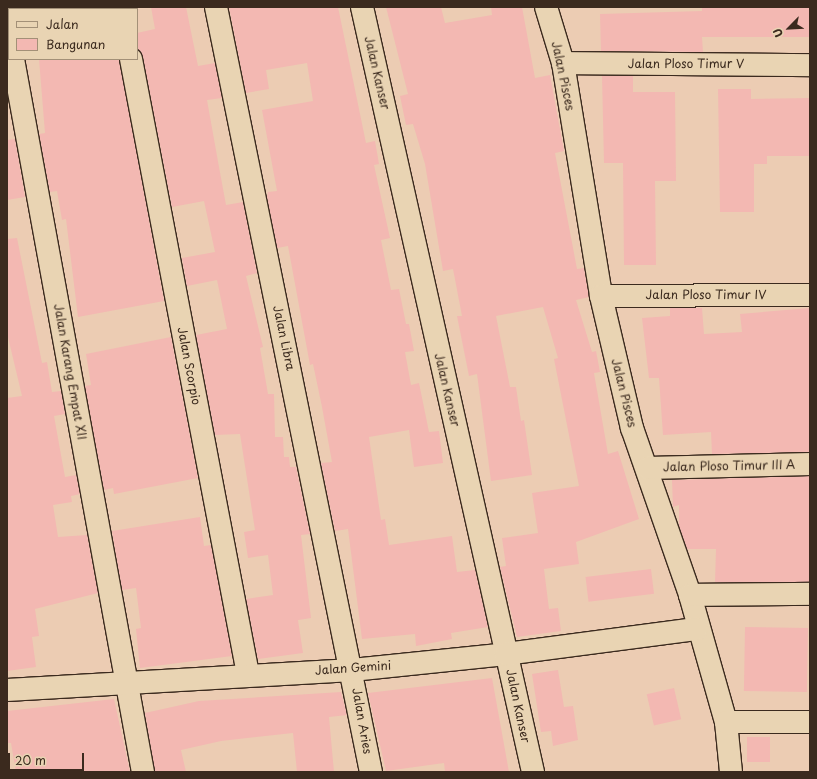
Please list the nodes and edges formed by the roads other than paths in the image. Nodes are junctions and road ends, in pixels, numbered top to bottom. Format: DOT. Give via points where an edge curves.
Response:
graph roads {
  1 [pos="216,7"];
  2 [pos="362,7"];
  3 [pos="546,7"];
  4 [pos="12,60"];
  5 [pos="131,60"];
  6 [pos="563,63"];
  7 [pos="810,66"];
  8 [pos="810,295"];
  9 [pos="601,296"];
  10 [pos="810,464"];
  11 [pos="648,468"];
  12 [pos="810,594"];
  13 [pos="690,595"];
  14 [pos="696,629"];
  15 [pos="506,654"];
  16 [pos="352,670"];
  17 [pos="248,674"];
  18 [pos="128,685"];
  19 [pos="7,690"];
  20 [pos="726,722"];
  21 [pos="810,722"];
  22 [pos="143,772"];
  23 [pos="371,772"];
  24 [pos="533,772"];
  25 [pos="731,772"];
  1 -- 16 [label="street, Jalan Libra"];
  2 -- 15 [label="street, Jalan Kanser"];
  3 -- 6 [label="street, Jalan Pisces"];
  4 -- 18 [label="street, Jalan Karang Empat XII"];
  5 -- 17 [label="street, Jalan Scorpio"];
  6 -- 7 [label="street, Jalan Ploso Timur V"];
  6 -- 9 [label="street, Jalan Pisces"];
  8 -- 9 [label="street, Jalan Ploso Timur IV"];
  9 -- 11 [label="street, Jalan Pisces" via="632,428"];
  10 -- 11 [label="street, Jalan Ploso Timur III A"];
  11 -- 13 [label="street, Jalan Pisces"];
  12 -- 13 [label="street"];
  13 -- 14 [label="street, Jalan Pisces"];
  14 -- 15 [label="street, Jalan Gemini"];
  14 -- 20 [label="street, Jalan Pisces"];
  15 -- 16 [label="street, Jalan Gemini"];
  15 -- 24 [label="street, Jalan Kanser"];
  16 -- 17 [label="street, Jalan Gemini"];
  16 -- 23 [label="street, Jalan Aries"];
  17 -- 18 [label="street, Jalan Gemini"];
  18 -- 19 [label="street, Jalan Gemini"];
  18 -- 22 [label="street, Jalan Karang Empat XII"];
  20 -- 21 [label="street"];
  20 -- 25 [label="street, Jalan Pisces"];
}
